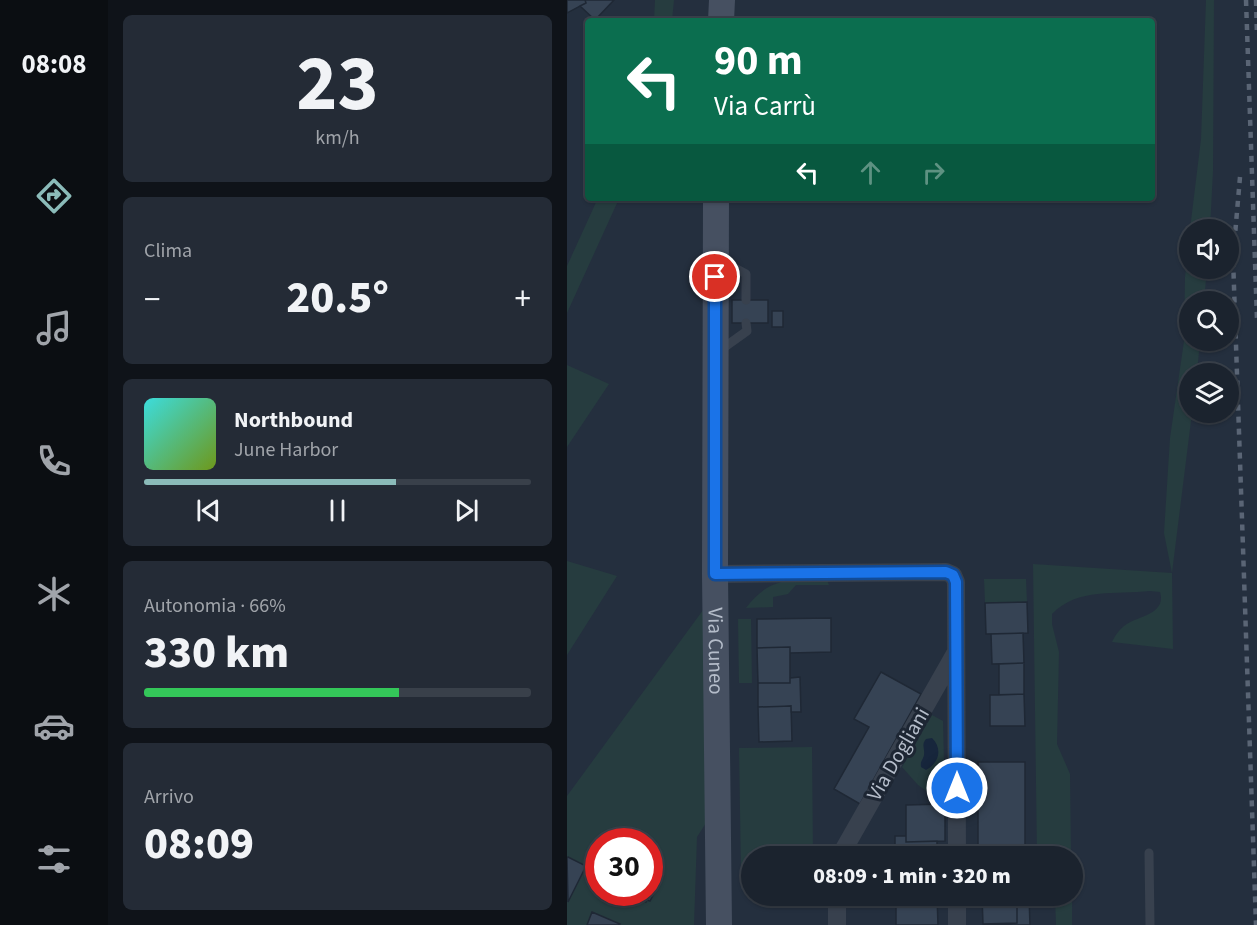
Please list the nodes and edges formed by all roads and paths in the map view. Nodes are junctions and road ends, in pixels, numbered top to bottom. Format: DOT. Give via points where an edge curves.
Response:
graph roads {
  1 [pos="722,0"];
  2 [pos="721,18"];
  3 [pos="716,201"];
  4 [pos="715,257"];
  5 [pos="746,300"];
  6 [pos="746,323"];
  7 [pos="715,355"];
  8 [pos="715,574"];
  9 [pos="956,651"];
  10 [pos="846,846"];
  11 [pos="957,846"];
  12 [pos="1149,853"];
  13 [pos="837,906"];
  14 [pos="957,906"];
  15 [pos="719,925"];
  16 [pos="837,925"];
  17 [pos="957,925"];
  18 [pos="1151,925"];
  1 -- 2 [label="main road"];
  3 -- 4 [label="main road, Via Cuneo"];
  4 -- 5 [label="lane" via="746,274"];
  4 -- 7 [label="main road, Via Cuneo"];
  6 -- 7 [label="lane" via="747,331"];
  7 -- 8 [label="main road, Via Cuneo"];
  8 -- 9 [label="street" via="946,572 956,582"];
  8 -- 15 [label="main road, Via Cuneo"];
  9 -- 10 [label="street, Via Dogliani"];
  9 -- 11 [label="street"];
  12 -- 18 [label="lane"];
  13 -- 16 [label="street"];
  14 -- 17 [label="street"];
}
